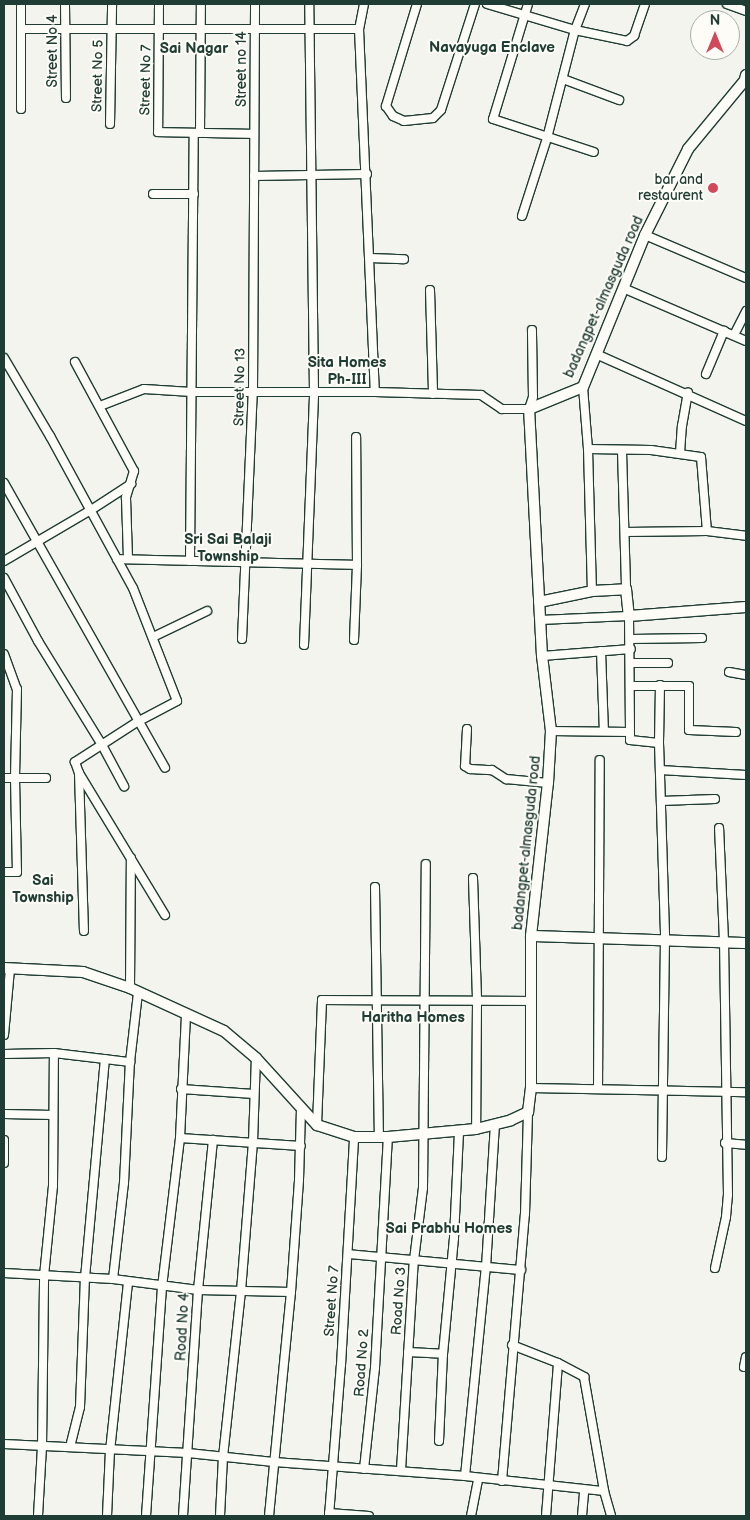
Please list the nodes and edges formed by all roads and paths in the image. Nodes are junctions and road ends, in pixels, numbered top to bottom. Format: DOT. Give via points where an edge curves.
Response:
graph roads {
  1 [pos="21,4"];
  2 [pos="66,4"];
  3 [pos="112,4"];
  4 [pos="159,4"];
  5 [pos="201,4"];
  6 [pos="255,4"];
  7 [pos="309,4"];
  8 [pos="364,4"];
  9 [pos="417,4"];
  10 [pos="475,4"];
  11 [pos="487,4"];
  12 [pos="528,4"];
  13 [pos="585,4"];
  14 [pos="645,4"];
  15 [pos="727,4"];
  16 [pos="746,11"];
  17 [pos="525,15"];
  18 [pos="21,29"];
  19 [pos="66,29"];
  20 [pos="111,29"];
  21 [pos="160,29"];
  22 [pos="201,29"];
  23 [pos="255,29"];
  24 [pos="310,29"];
  25 [pos="359,29"];
  26 [pos="575,30"];
  27 [pos="563,79"];
  28 [pos="746,79"];
  29 [pos="66,98"];
  30 [pos="619,100"];
  31 [pos="21,109"];
  32 [pos="110,124"];
  33 [pos="197,133"];
  34 [pos="254,134"];
  35 [pos="546,138"];
  36 [pos="594,152"];
  37 [pos="367,174"];
  38 [pos="312,175"];
  39 [pos="254,176"];
  40 [pos="153,194"];
  41 [pos="194,194"];
  42 [pos="522,216"];
  43 [pos="645,235"];
  44 [pos="370,258"];
  45 [pos="404,259"];
  46 [pos="746,278"];
  47 [pos="623,288"];
  48 [pos="430,290"];
  49 [pos="746,311"];
  50 [pos="532,330"];
  51 [pos="724,331"];
  52 [pos="734,335"];
  53 [pos="746,340"];
  54 [pos="596,354"];
  55 [pos="4,358"];
  56 [pos="75,362"];
  57 [pos="706,374"];
  58 [pos="583,387"];
  59 [pos="192,392"];
  60 [pos="253,392"];
  61 [pos="314,392"];
  62 [pos="375,392"];
  63 [pos="688,393"];
  64 [pos="433,394"];
  65 [pos="100,406"];
  66 [pos="529,409"];
  67 [pos="746,421"];
  68 [pos="356,437"];
  69 [pos="588,449"];
  70 [pos="622,450"];
  71 [pos="680,453"];
  72 [pos="4,483"];
  73 [pos="131,484"];
  74 [pos="91,510"];
  75 [pos="625,532"];
  76 [pos="707,532"];
  77 [pos="746,536"];
  78 [pos="37,540"];
  79 [pos="117,559"];
  80 [pos="128,559"];
  81 [pos="4,561"];
  82 [pos="190,561"];
  83 [pos="247,563"];
  84 [pos="306,565"];
  85 [pos="357,565"];
  86 [pos="4,578"];
  87 [pos="626,590"];
  88 [pos="592,591"];
  89 [pos="539,602"];
  90 [pos="746,607"];
  91 [pos="207,611"];
  92 [pos="629,616"];
  93 [pos="540,620"];
  94 [pos="153,637"];
  95 [pos="702,638"];
  96 [pos="242,639"];
  97 [pos="631,639"];
  98 [pos="354,640"];
  99 [pos="304,645"];
  100 [pos="631,649"];
  101 [pos="601,651"];
  102 [pos="4,654"];
  103 [pos="542,656"];
  104 [pos="631,662"];
  105 [pos="668,662"];
  106 [pos="729,672"];
  107 [pos="746,675"];
  108 [pos="630,686"];
  109 [pos="660,686"];
  110 [pos="137,722"];
  111 [pos="467,729"];
  112 [pos="551,731"];
  113 [pos="604,731"];
  114 [pos="630,732"];
  115 [pos="736,732"];
  116 [pos="659,743"];
  117 [pos="102,745"];
  118 [pos="600,760"];
  119 [pos="165,768"];
  120 [pos="660,770"];
  121 [pos="79,773"];
  122 [pos="746,775"];
  123 [pos="4,778"];
  124 [pos="15,778"];
  125 [pos="46,778"];
  126 [pos="548,783"];
  127 [pos="124,786"];
  128 [pos="715,799"];
  129 [pos="661,800"];
  130 [pos="719,828"];
  131 [pos="130,857"];
  132 [pos="426,864"];
  133 [pos="4,872"];
  134 [pos="473,878"];
  135 [pos="374,887"];
  136 [pos="165,915"];
  137 [pos="84,931"];
  138 [pos="531,936"];
  139 [pos="600,938"];
  140 [pos="665,939"];
  141 [pos="724,941"];
  142 [pos="746,943"];
  143 [pos="7,969"];
  144 [pos="134,991"];
  145 [pos="377,1000"];
  146 [pos="425,1000"];
  147 [pos="477,1001"];
  148 [pos="532,1001"];
  149 [pos="186,1014"];
  150 [pos="4,1035"];
  151 [pos="54,1053"];
  152 [pos="4,1054"];
  153 [pos="256,1058"];
  154 [pos="105,1059"];
  155 [pos="130,1062"];
  156 [pos="531,1088"];
  157 [pos="181,1089"];
  158 [pos="598,1089"];
  159 [pos="663,1091"];
  160 [pos="725,1092"];
  161 [pos="746,1092"];
  162 [pos="254,1094"];
  163 [pos="302,1108"];
  164 [pos="528,1112"];
  165 [pos="4,1114"];
  166 [pos="53,1115"];
  167 [pos="317,1126"];
  168 [pos="496,1126"];
  169 [pos="476,1129"];
  170 [pos="459,1131"];
  171 [pos="424,1134"];
  172 [pos="354,1137"];
  173 [pos="384,1137"];
  174 [pos="180,1138"];
  175 [pos="4,1140"];
  176 [pos="213,1140"];
  177 [pos="253,1142"];
  178 [pos="725,1143"];
  179 [pos="746,1145"];
  180 [pos="301,1146"];
  181 [pos="662,1157"];
  182 [pos="4,1162"];
  183 [pos="348,1254"];
  184 [pos="381,1258"];
  185 [pos="414,1260"];
  186 [pos="451,1264"];
  187 [pos="486,1267"];
  188 [pos="715,1268"];
  189 [pos="521,1270"];
  190 [pos="4,1273"];
  191 [pos="44,1276"];
  192 [pos="85,1278"];
  193 [pos="114,1279"];
  194 [pos="128,1282"];
  195 [pos="162,1286"];
  196 [pos="198,1290"];
  197 [pos="241,1291"];
  198 [pos="291,1292"];
  199 [pos="512,1345"];
  200 [pos="408,1352"];
  201 [pos="443,1354"];
  202 [pos="746,1357"];
  203 [pos="558,1363"];
  204 [pos="744,1366"];
  205 [pos="438,1441"];
  206 [pos="4,1444"];
  207 [pos="42,1447"];
  208 [pos="70,1447"];
  209 [pos="150,1450"];
  210 [pos="110,1451"];
  211 [pos="188,1453"];
  212 [pos="223,1457"];
  213 [pos="274,1462"];
  214 [pos="331,1466"];
  215 [pos="364,1469"];
  216 [pos="401,1470"];
  217 [pos="465,1476"];
  218 [pos="478,1479"];
  219 [pos="502,1482"];
  220 [pos="548,1486"];
  221 [pos="584,1491"];
  222 [pos="604,1491"];
  223 [pos="329,1515"];
  224 [pos="38,1516"];
  225 [pos="107,1516"];
  226 [pos="146,1516"];
  227 [pos="183,1516"];
  228 [pos="220,1516"];
  229 [pos="269,1516"];
  230 [pos="369,1516"];
  231 [pos="471,1516"];
  232 [pos="546,1516"];
  233 [pos="582,1516"];
  234 [pos="612,1516"];
  1 -- 18 [label="street"];
  2 -- 19 [label="street, Street No 4"];
  3 -- 20 [label="street, Street No 5"];
  4 -- 21 [label="street, Street No 7"];
  5 -- 22 [label="street"];
  6 -- 23 [label="street, Street no 14"];
  7 -- 24 [label="street"];
  8 -- 25 [label="street"];
  9 -- 10 [label="street" via="386,106 393,116 404,121 433,118 441,110"];
  11 -- 17 [label="street"];
  12 -- 17 [label="street"];
  13 -- 26 [label="street"];
  14 -- 26 [label="street" via="634,36 627,41"];
  15 -- 16 [label="street"];
  17 -- 26 [label="street"];
  17 -- 35 [label="street" via="493,119"];
  18 -- 19 [label="street"];
  18 -- 31 [label="street"];
  19 -- 20 [label="street"];
  19 -- 29 [label="street, Street No 4"];
  20 -- 21 [label="street"];
  20 -- 32 [label="street, Street No 5"];
  21 -- 22 [label="street"];
  21 -- 33 [label="street, Street No 7" via="158,132"];
  22 -- 23 [label="street"];
  22 -- 33 [label="street"];
  23 -- 24 [label="street"];
  23 -- 34 [label="street, Street no 14"];
  24 -- 25 [label="street"];
  24 -- 38 [label="street"];
  25 -- 37 [label="street"];
  26 -- 27 [label="street"];
  27 -- 30 [label="street"];
  27 -- 35 [label="street"];
  28 -- 43 [label="street, badangpet-almasguda road" via="688,149"];
  33 -- 34 [label="street"];
  33 -- 41 [label="street"];
  34 -- 39 [label="street, Street No 13"];
  35 -- 36 [label="street"];
  35 -- 42 [label="street"];
  37 -- 38 [label="street"];
  37 -- 44 [label="street"];
  38 -- 39 [label="street"];
  38 -- 61 [label="street"];
  39 -- 60 [label="street, Street No 13"];
  40 -- 41 [label="street"];
  41 -- 59 [label="street"];
  43 -- 46 [label="street"];
  43 -- 47 [label="street, badangpet-almasguda road"];
  44 -- 45 [label="street"];
  44 -- 62 [label="street"];
  47 -- 51 [label="street"];
  47 -- 54 [label="street, badangpet-almasguda road"];
  48 -- 64 [label="street"];
  49 -- 52 [label="street"];
  50 -- 66 [label="street" via="533,397"];
  51 -- 52 [label="street"];
  51 -- 57 [label="street"];
  52 -- 53 [label="street"];
  54 -- 58 [label="street, badangpet-almasguda road"];
  54 -- 63 [label="street"];
  55 -- 74 [label="street"];
  56 -- 65 [label="street"];
  58 -- 66 [label="street, badangpet-almasguda road"];
  58 -- 69 [label="street"];
  59 -- 60 [label="street"];
  59 -- 65 [label="street" via="144,389"];
  59 -- 82 [label="street"];
  60 -- 61 [label="street"];
  60 -- 83 [label="street, Street No 13"];
  61 -- 62 [label="street"];
  61 -- 84 [label="street"];
  62 -- 64 [label="street"];
  63 -- 67 [label="street"];
  63 -- 71 [label="street"];
  64 -- 66 [label="street" via="481,395 502,409"];
  65 -- 73 [label="street" via="134,471"];
  66 -- 89 [label="street, badangpet-almasguda road"];
  68 -- 85 [label="street"];
  69 -- 70 [label="street"];
  69 -- 88 [label="street"];
  70 -- 71 [label="street"];
  70 -- 75 [label="street"];
  71 -- 76 [label="street" via="701,457"];
  72 -- 78 [label="street"];
  73 -- 74 [label="street"];
  73 -- 80 [label="street" via="126,498"];
  74 -- 78 [label="street"];
  74 -- 79 [label="street"];
  75 -- 76 [label="street"];
  75 -- 87 [label="street"];
  76 -- 77 [label="street"];
  78 -- 81 [label="street"];
  78 -- 110 [label="street"];
  79 -- 80 [label="street"];
  79 -- 94 [label="street"];
  80 -- 82 [label="street"];
  82 -- 83 [label="street"];
  83 -- 84 [label="street"];
  83 -- 96 [label="street, Street No 13"];
  84 -- 85 [label="street"];
  84 -- 99 [label="street"];
  85 -- 98 [label="street"];
  86 -- 117 [label="street" via="38,642"];
  87 -- 88 [label="street"];
  87 -- 92 [label="street"];
  88 -- 89 [label="street"];
  89 -- 93 [label="street, badangpet-almasguda road"];
  90 -- 92 [label="street"];
  91 -- 94 [label="street"];
  92 -- 93 [label="street"];
  92 -- 97 [label="street"];
  93 -- 103 [label="street, badangpet-almasguda road"];
  94 -- 110 [label="street" via="177,701"];
  95 -- 97 [label="street"];
  97 -- 100 [label="street"];
  100 -- 101 [label="street"];
  100 -- 104 [label="street"];
  101 -- 103 [label="street"];
  101 -- 113 [label="street"];
  102 -- 124 [label="street" via="17,689"];
  103 -- 112 [label="street, badangpet-almasguda road"];
  104 -- 105 [label="street"];
  104 -- 108 [label="street"];
  106 -- 107 [label="street"];
  108 -- 109 [label="street"];
  108 -- 114 [label="street"];
  109 -- 115 [label="street" via="689,686 689,730"];
  109 -- 116 [label="street"];
  110 -- 117 [label="street"];
  110 -- 119 [label="street"];
  111 -- 126 [label="street" via="465,766 492,770 506,779"];
  112 -- 113 [label="street"];
  112 -- 126 [label="street, badangpet-almasguda road"];
  113 -- 114 [label="street"];
  114 -- 116 [label="street" via="630,740"];
  116 -- 120 [label="street"];
  117 -- 121 [label="street" via="76,759"];
  117 -- 127 [label="street"];
  118 -- 139 [label="street"];
  120 -- 122 [label="street"];
  120 -- 129 [label="street"];
  121 -- 131 [label="street"];
  121 -- 137 [label="street"];
  123 -- 124 [label="street"];
  124 -- 125 [label="street"];
  124 -- 133 [label="street" via="17,872"];
  126 -- 138 [label="street, badangpet-almasguda road"];
  128 -- 129 [label="street"];
  129 -- 140 [label="street"];
  130 -- 141 [label="street"];
  131 -- 136 [label="street"];
  131 -- 144 [label="street"];
  132 -- 146 [label="street, Road No 3"];
  134 -- 147 [label="street"];
  135 -- 145 [label="street, Road No 2"];
  138 -- 139 [label="street"];
  138 -- 148 [label="street, badangpet-almasguda road"];
  139 -- 140 [label="street"];
  139 -- 158 [label="street"];
  140 -- 141 [label="street"];
  140 -- 159 [label="street"];
  141 -- 142 [label="street"];
  141 -- 160 [label="street"];
  143 -- 144 [label="street" via="82,972"];
  143 -- 150 [label="street"];
  144 -- 149 [label="street"];
  144 -- 155 [label="street"];
  145 -- 146 [label="street"];
  145 -- 167 [label="street" via="322,1000"];
  145 -- 173 [label="street, Road No 2"];
  146 -- 147 [label="street"];
  146 -- 171 [label="street, Road No 3"];
  147 -- 148 [label="street"];
  147 -- 169 [label="street"];
  148 -- 156 [label="street, badangpet-almasguda road"];
  149 -- 153 [label="street" via="224,1031"];
  149 -- 157 [label="street"];
  151 -- 152 [label="street"];
  151 -- 154 [label="street"];
  151 -- 166 [label="street"];
  153 -- 162 [label="street"];
  153 -- 163 [label="street"];
  154 -- 155 [label="street"];
  154 -- 192 [label="street"];
  155 -- 193 [label="street" via="124,1183"];
  156 -- 158 [label="street"];
  156 -- 164 [label="street, badangpet-almasguda road"];
  157 -- 162 [label="street"];
  157 -- 174 [label="street"];
  158 -- 159 [label="street"];
  159 -- 160 [label="street"];
  159 -- 181 [label="street"];
  160 -- 161 [label="street"];
  160 -- 178 [label="street"];
  162 -- 177 [label="street"];
  163 -- 167 [label="street"];
  163 -- 180 [label="street"];
  164 -- 168 [label="street"];
  164 -- 189 [label="street"];
  165 -- 166 [label="street"];
  166 -- 191 [label="street" via="53,1186"];
  167 -- 172 [label="street"];
  168 -- 169 [label="street"];
  168 -- 187 [label="street"];
  169 -- 170 [label="street"];
  170 -- 171 [label="street"];
  170 -- 186 [label="street"];
  171 -- 173 [label="street"];
  171 -- 185 [label="street, Road No 3"];
  172 -- 173 [label="street"];
  172 -- 183 [label="street, Street No 7"];
  173 -- 184 [label="street, Road No 2"];
  174 -- 176 [label="street"];
  174 -- 195 [label="street"];
  175 -- 182 [label="street"];
  176 -- 177 [label="street"];
  176 -- 196 [label="street, Road No 4"];
  177 -- 180 [label="street"];
  177 -- 197 [label="street"];
  178 -- 179 [label="street"];
  178 -- 188 [label="street" via="726,1217"];
  180 -- 198 [label="street"];
  183 -- 184 [label="street"];
  183 -- 214 [label="street, Street No 7"];
  184 -- 185 [label="street"];
  184 -- 215 [label="street, Road No 2" via="375,1368"];
  185 -- 186 [label="street"];
  185 -- 200 [label="street, Road No 3"];
  186 -- 187 [label="street"];
  186 -- 201 [label="street"];
  187 -- 189 [label="street"];
  187 -- 217 [label="street"];
  189 -- 199 [label="street"];
  190 -- 191 [label="street"];
  191 -- 192 [label="street"];
  191 -- 207 [label="street"];
  192 -- 193 [label="street"];
  192 -- 208 [label="street" via="80,1407"];
  193 -- 194 [label="street"];
  194 -- 195 [label="street"];
  194 -- 210 [label="street"];
  195 -- 196 [label="street"];
  195 -- 209 [label="street"];
  196 -- 197 [label="street"];
  196 -- 211 [label="street, Road No 4"];
  197 -- 198 [label="street"];
  197 -- 212 [label="street"];
  198 -- 213 [label="street"];
  199 -- 203 [label="street"];
  199 -- 219 [label="street"];
  200 -- 201 [label="street"];
  200 -- 216 [label="street, Road No 3"];
  201 -- 205 [label="street"];
  202 -- 204 [label="street"];
  203 -- 220 [label="street"];
  203 -- 222 [label="street" via="583,1376 586,1381"];
  206 -- 207 [label="street"];
  207 -- 208 [label="street"];
  207 -- 224 [label="street"];
  208 -- 210 [label="street"];
  209 -- 210 [label="street"];
  209 -- 211 [label="street"];
  209 -- 226 [label="street"];
  210 -- 225 [label="street"];
  211 -- 212 [label="street"];
  211 -- 227 [label="street, Road No 4"];
  212 -- 213 [label="street"];
  212 -- 228 [label="street"];
  213 -- 214 [label="street"];
  213 -- 229 [label="street"];
  214 -- 215 [label="street"];
  214 -- 223 [label="street, Street No 7"];
  215 -- 216 [label="street"];
  216 -- 217 [label="street"];
  217 -- 218 [label="street"];
  218 -- 219 [label="street"];
  218 -- 231 [label="street"];
  219 -- 220 [label="street"];
  220 -- 221 [label="street"];
  220 -- 232 [label="street"];
  221 -- 222 [label="street"];
  221 -- 233 [label="street"];
  222 -- 234 [label="street"];
  223 -- 230 [label="street"];
}
